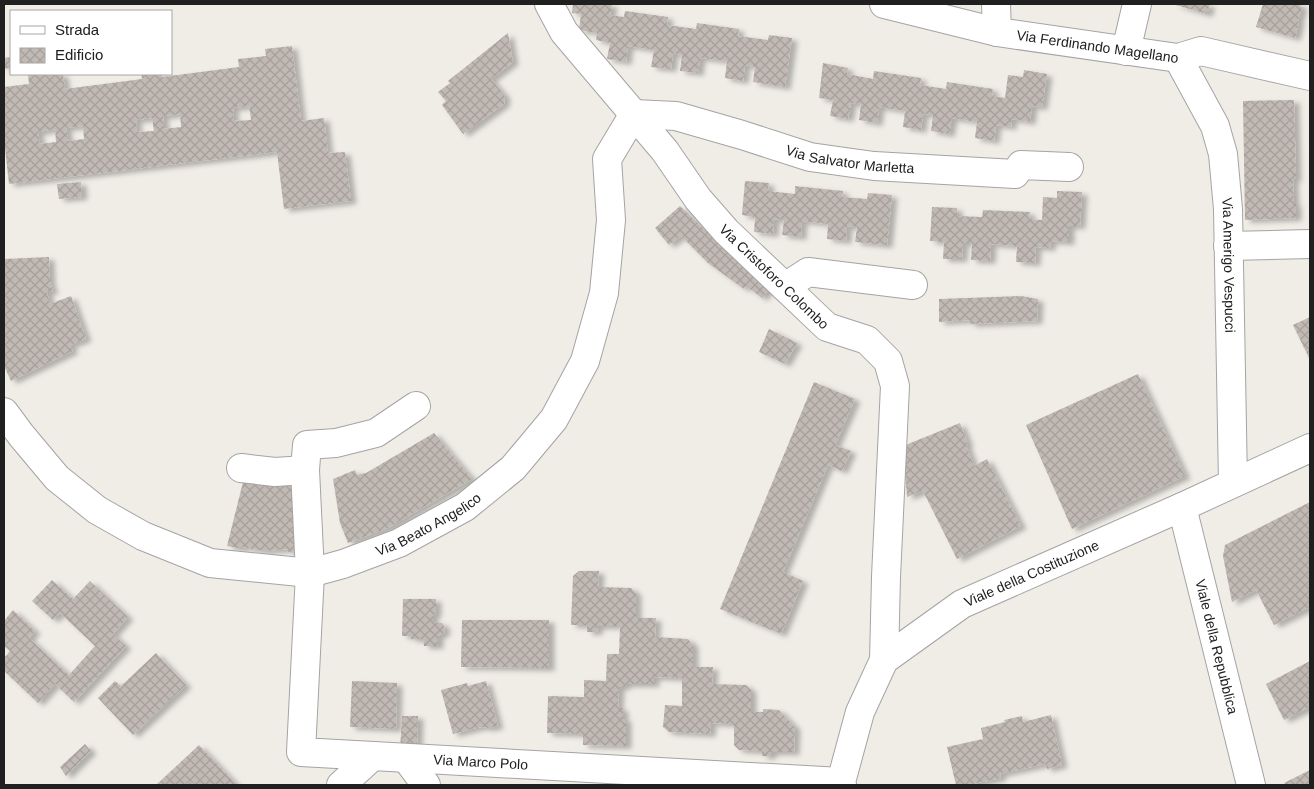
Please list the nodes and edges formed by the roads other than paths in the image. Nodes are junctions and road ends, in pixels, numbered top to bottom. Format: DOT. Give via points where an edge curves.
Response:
graph roads {
  1 [pos="549,4"];
  2 [pos="884,4"];
  3 [pos="996,4"];
  4 [pos="1137,4"];
  5 [pos="997,32"];
  6 [pos="1126,51"];
  7 [pos="1178,58"];
  8 [pos="1310,76"];
  9 [pos="634,114"];
  10 [pos="1069,167"];
  11 [pos="1310,244"];
  12 [pos="1228,246"];
  13 [pos="913,285"];
  14 [pos="785,287"];
  15 [pos="416,406"];
  16 [pos="4,412"];
  17 [pos="1310,448"];
  18 [pos="241,468"];
  19 [pos="305,470"];
  20 [pos="1233,484"];
  21 [pos="1182,507"];
  22 [pos="310,573"];
  23 [pos="884,660"];
  24 [pos="373,756"];
  25 [pos="406,758"];
  26 [pos="605,777"];
  27 [pos="841,784"];
  28 [pos="341,785"];
  29 [pos="426,785"];
  30 [pos="1251,785"];
  1 -- 9 [label="street, Via Cristoforo Colombo" via="564,32"];
  2 -- 5 [label="street, Via Ferdinando Magellano"];
  3 -- 5 [label="street"];
  4 -- 6 [label="street"];
  5 -- 6 [label="street, Via Ferdinando Magellano"];
  6 -- 7 [label="street, Via Ferdinando Magellano"];
  7 -- 8 [label="street, Via Ferdinando Magellano" via="1202,51"];
  7 -- 12 [label="street, Via Amerigo Vespucci" via="1215,126 1223,154"];
  9 -- 10 [label="street, Via Salvator Marletta" via="676,116 810,157 874,166 1015,174 1021,165"];
  9 -- 14 [label="street, Via Cristoforo Colombo" via="665,150 698,199 726,231"];
  9 -- 22 [label="street, Via Beato Angelico" via="607,158 611,220 604,293 585,361 554,419 513,468 466,507 399,543"];
  11 -- 12 [label="street"];
  12 -- 20 [label="street, Via Amerigo Vespucci"];
  13 -- 14 [label="street" via="808,272"];
  14 -- 23 [label="street, Via Cristoforo Colombo" via="827,327 868,340 888,361 895,386"];
  15 -- 19 [label="street" via="376,433 336,443 307,445"];
  16 -- 22 [label="street, Via Beato Angelico" via="57,478 97,510 142,536 210,563"];
  17 -- 20 [label="street, Viale della Costituzione"];
  18 -- 19 [label="street" via="275,472"];
  19 -- 22 [label="street"];
  20 -- 21 [label="street, Viale della Costituzione"];
  21 -- 23 [label="street, Viale della Costituzione" via="962,604"];
  21 -- 30 [label="street, Viale della Repubblica"];
  22 -- 24 [label="street, Via Marco Polo" via="300,752"];
  23 -- 27 [label="street, Viale della Costituzione" via="860,712"];
  24 -- 25 [label="street, Via Marco Polo"];
  24 -- 28 [label="street"];
  25 -- 26 [label="street, Via Marco Polo"];
  25 -- 29 [label="street"];
  26 -- 27 [label="street, Via Marco Polo"];
}
